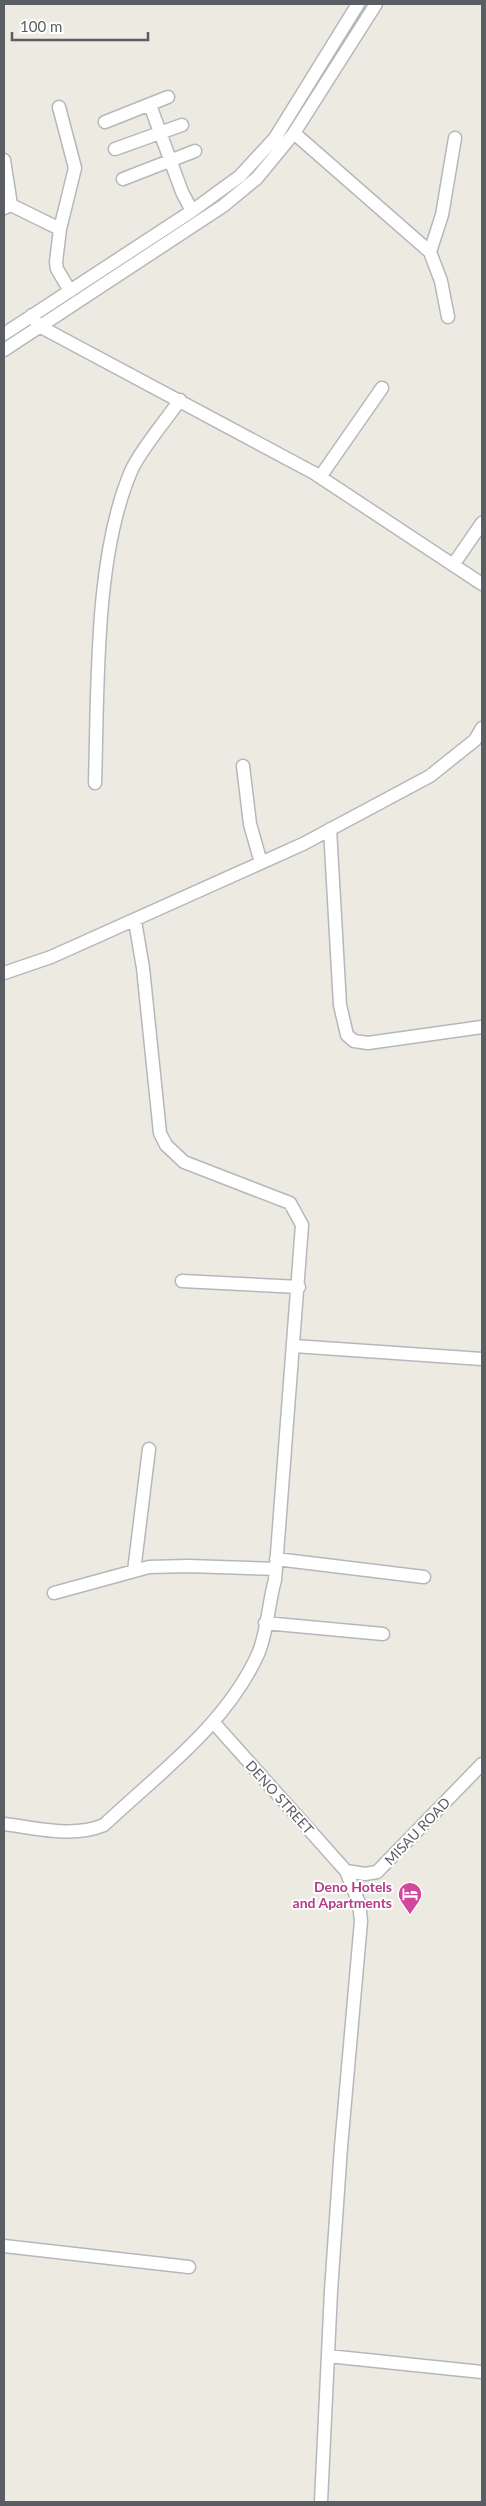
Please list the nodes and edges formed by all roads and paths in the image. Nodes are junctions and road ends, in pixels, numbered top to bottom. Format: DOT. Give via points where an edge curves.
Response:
graph roads {
  1 [pos="358,4"];
  2 [pos="376,4"];
  3 [pos="168,97"];
  4 [pos="150,105"];
  5 [pos="59,108"];
  6 [pos="105,122"];
  7 [pos="182,125"];
  8 [pos="160,133"];
  9 [pos="294,133"];
  10 [pos="454,138"];
  11 [pos="115,149"];
  12 [pos="194,151"];
  13 [pos="4,160"];
  14 [pos="171,162"];
  15 [pos="124,180"];
  16 [pos="7,207"];
  17 [pos="192,211"];
  18 [pos="60,228"];
  19 [pos="430,252"];
  20 [pos="70,290"];
  21 [pos="448,318"];
  22 [pos="36,320"];
  23 [pos="4,334"];
  24 [pos="4,350"];
  25 [pos="382,388"];
  26 [pos="180,400"];
  27 [pos="320,477"];
  28 [pos="482,524"];
  29 [pos="453,565"];
  30 [pos="482,584"];
  31 [pos="482,728"];
  32 [pos="244,766"];
  33 [pos="95,783"];
  34 [pos="330,830"];
  35 [pos="261,863"];
  36 [pos="134,921"];
  37 [pos="4,973"];
  38 [pos="482,1027"];
  39 [pos="182,1281"];
  40 [pos="299,1287"];
  41 [pos="294,1346"];
  42 [pos="482,1359"];
  43 [pos="149,1449"];
  44 [pos="276,1564"];
  45 [pos="134,1571"];
  46 [pos="424,1576"];
  47 [pos="54,1593"];
  48 [pos="265,1624"];
  49 [pos="383,1634"];
  50 [pos="214,1723"];
  51 [pos="481,1768"];
  52 [pos="4,1824"];
  53 [pos="346,1871"];
  54 [pos="4,2246"];
  55 [pos="189,2267"];
  56 [pos="328,2356"];
  57 [pos="482,2372"];
  58 [pos="321,2502"];
  1 -- 17 [label="street" via="275,138 240,176"];
  2 -- 9 [label="street"];
  3 -- 4 [label="street"];
  4 -- 6 [label="street"];
  4 -- 8 [label="street"];
  5 -- 18 [label="street" via="76,168"];
  7 -- 8 [label="street"];
  8 -- 11 [label="street"];
  8 -- 14 [label="street"];
  9 -- 19 [label="street"];
  9 -- 22 [label="street" via="257,178 224,206"];
  10 -- 19 [label="street" via="442,215"];
  12 -- 14 [label="street"];
  13 -- 16 [label="street"];
  14 -- 15 [label="street"];
  14 -- 17 [label="street"];
  16 -- 18 [label="street"];
  17 -- 20 [label="street"];
  18 -- 20 [label="street" via="57,270"];
  19 -- 21 [label="street" via="441,282"];
  20 -- 22 [label="street"];
  22 -- 23 [label="street"];
  22 -- 24 [label="street"];
  22 -- 26 [label="street"];
  25 -- 27 [label="street"];
  26 -- 27 [label="street"];
  26 -- 33 [label="street" via="133,468 118,512 107,566 100,642"];
  27 -- 29 [label="street"];
  28 -- 29 [label="street"];
  29 -- 30 [label="street"];
  31 -- 34 [label="street" via="475,740 430,776"];
  32 -- 35 [label="street" via="250,824"];
  34 -- 35 [label="street"];
  34 -- 38 [label="street" via="340,1005 347,1035 354,1041 368,1043"];
  35 -- 36 [label="street"];
  36 -- 37 [label="street" via="51,957"];
  36 -- 40 [label="street" via="143,968 160,1133 166,1145 184,1162 290,1203 302,1225"];
  39 -- 40 [label="street"];
  40 -- 41 [label="street"];
  41 -- 42 [label="street"];
  41 -- 44 [label="street"];
  43 -- 45 [label="street"];
  44 -- 45 [label="street" via="150,1567"];
  44 -- 46 [label="street"];
  44 -- 48 [label="street"];
  45 -- 47 [label="street"];
  48 -- 49 [label="street"];
  48 -- 50 [label="street" via="258,1654"];
  50 -- 52 [label="street" via="104,1825 94,1830 74,1832"];
  50 -- 53 [label="street, DENO STREET"];
  51 -- 53 [label="street, MISAU ROAD" via="377,1872"];
  53 -- 56 [label="street, DENO STREET" via="359,1903 361,1921 340,2157"];
  54 -- 55 [label="street"];
  56 -- 57 [label="street"];
  56 -- 58 [label="street, DENO STREET"];
}
